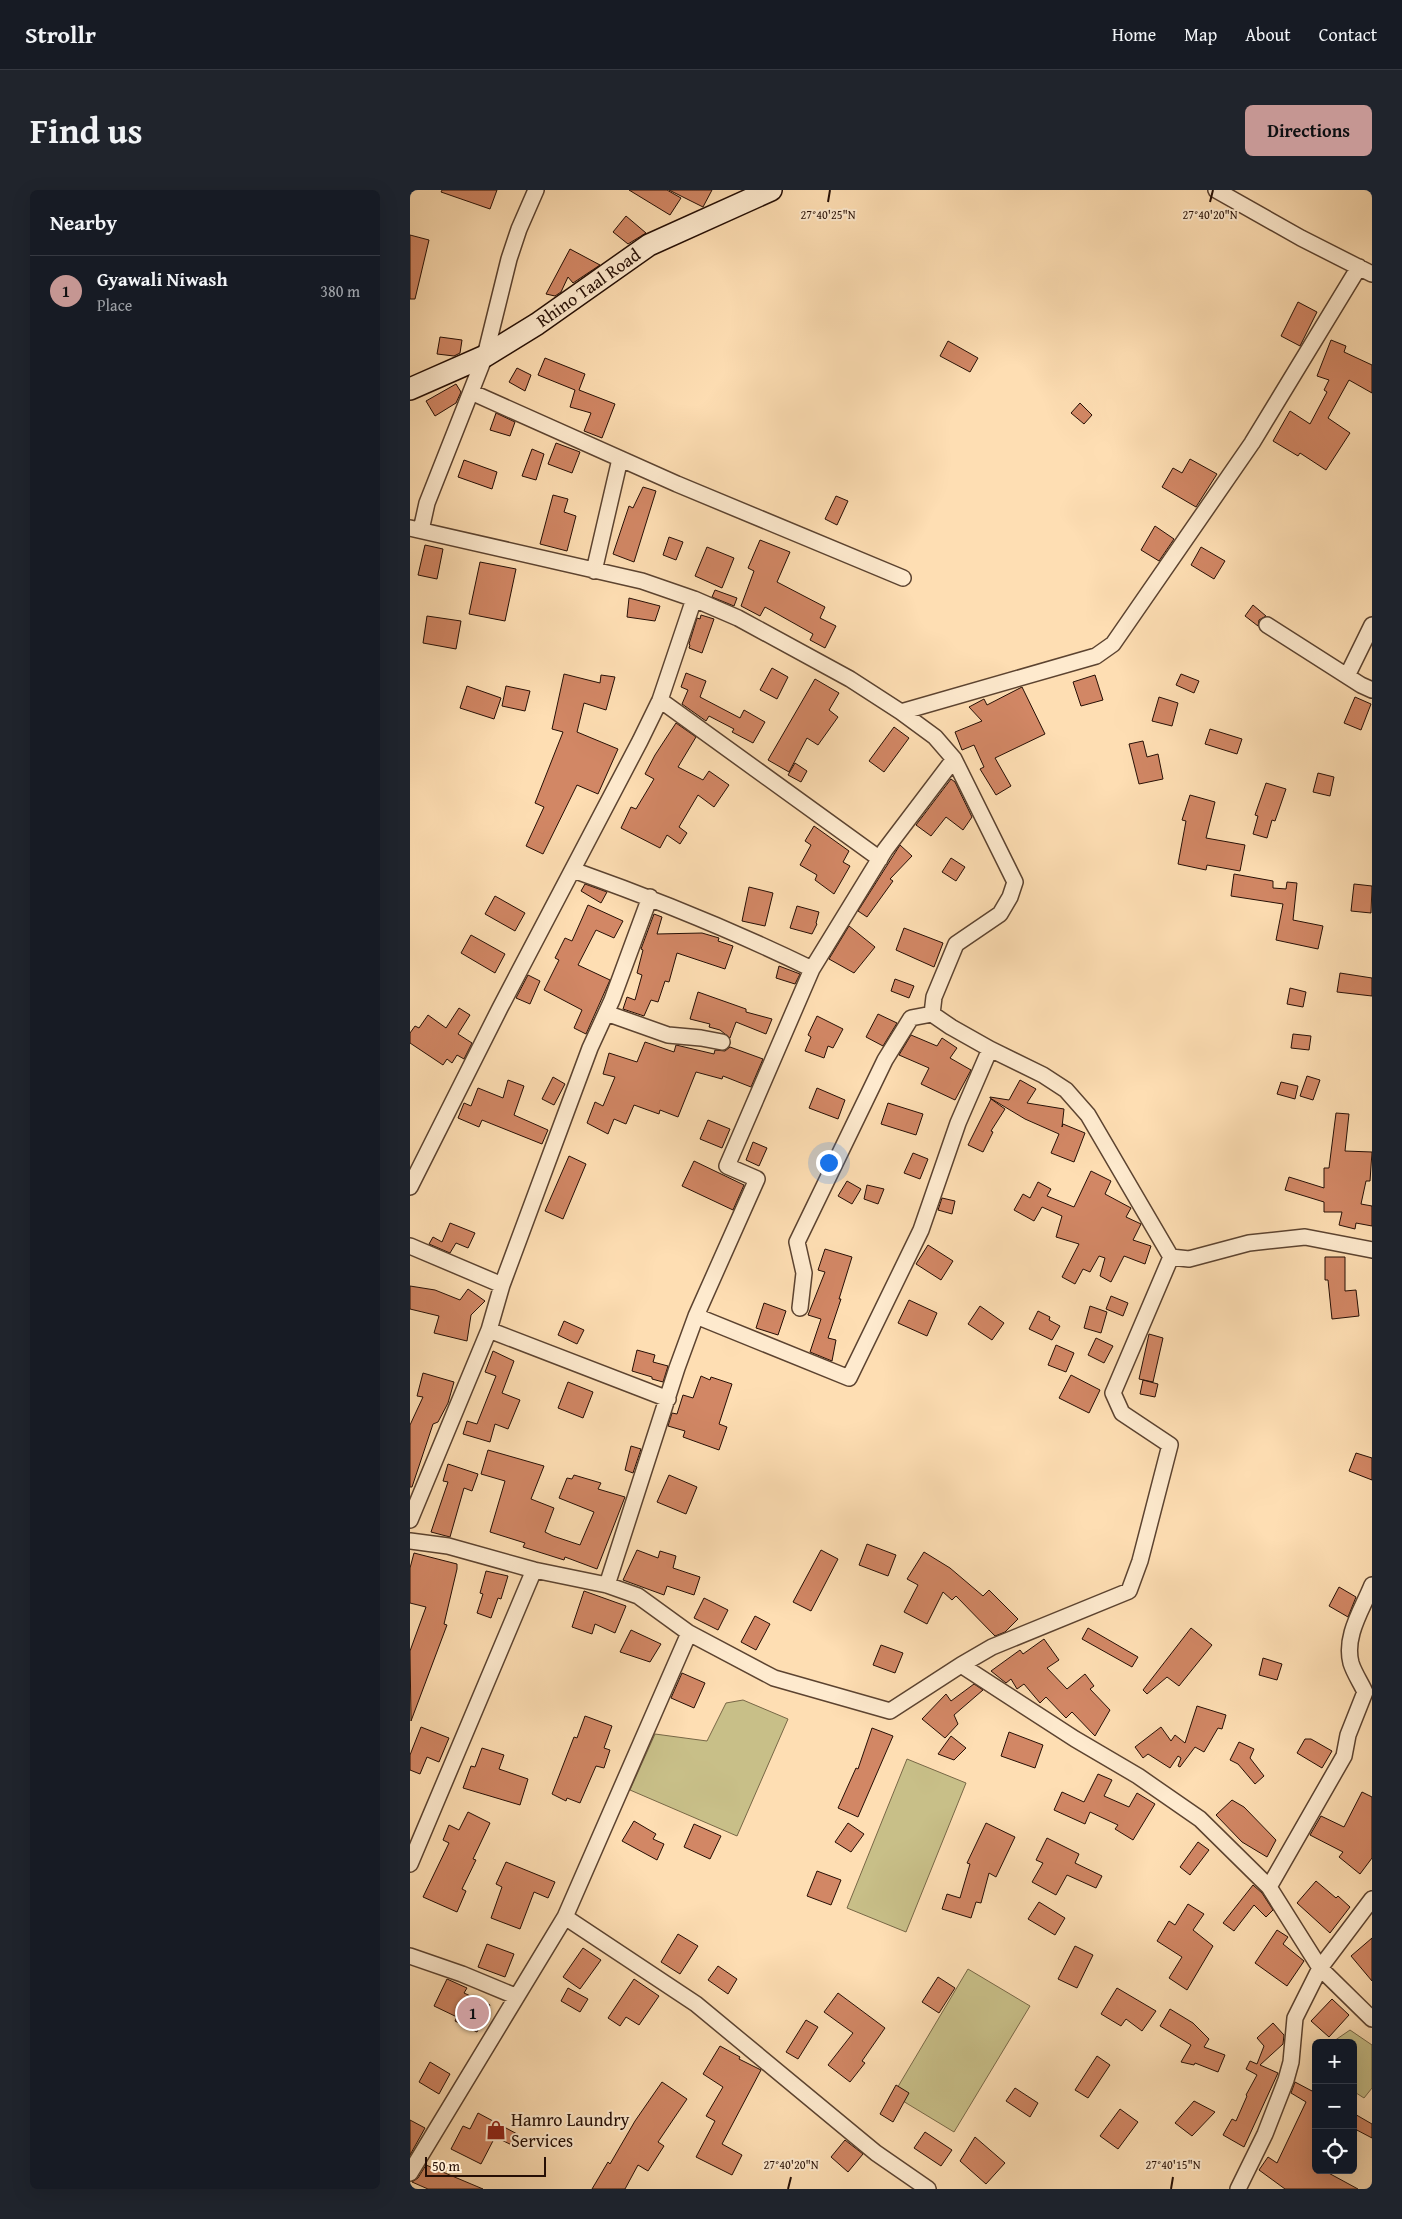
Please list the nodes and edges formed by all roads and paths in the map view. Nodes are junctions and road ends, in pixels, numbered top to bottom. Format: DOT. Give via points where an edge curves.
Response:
graph roads {
  1 [pos="536,190"];
  2 [pos="1216,190"];
  3 [pos="765,191"];
  4 [pos="1365,271"];
  5 [pos="486,356"];
  6 [pos="410,389"];
  7 [pos="471,392"];
  8 [pos="620,459"];
  9 [pos="415,529"];
  10 [pos="594,571"];
  11 [pos="903,578"];
  12 [pos="694,599"];
  13 [pos="1267,625"];
  14 [pos="1372,625"];
  15 [pos="1348,676"];
  16 [pos="1372,690"];
  17 [pos="660,700"];
  18 [pos="901,712"];
  19 [pos="954,759"];
  20 [pos="880,859"];
  21 [pos="573,870"];
  22 [pos="650,897"];
  23 [pos="812,969"];
  24 [pos="606,1013"];
  25 [pos="932,1014"];
  26 [pos="722,1042"];
  27 [pos="990,1050"];
  28 [pos="410,1186"];
  29 [pos="410,1246"];
  30 [pos="1372,1250"];
  31 [pos="1171,1257"];
  32 [pos="502,1285"];
  33 [pos="800,1308"];
  34 [pos="696,1316"];
  35 [pos="489,1330"];
  36 [pos="668,1398"];
  37 [pos="410,1520"];
  38 [pos="410,1541"];
  39 [pos="534,1570"];
  40 [pos="1372,1585"];
  41 [pos="607,1586"];
  42 [pos="689,1633"];
  43 [pos="961,1665"];
  44 [pos="410,1864"];
  45 [pos="1269,1887"];
  46 [pos="1372,1899"];
  47 [pos="564,1917"];
  48 [pos="410,1956"];
  49 [pos="1320,1968"];
  50 [pos="516,1996"];
  51 [pos="1372,2019"];
  52 [pos="410,2173"];
  53 [pos="928,2189"];
  54 [pos="1238,2189"];
  1 -- 5 [label="street" via="509,259"];
  2 -- 4 [label="street"];
  3 -- 5 [label="street, Rhino Taal Road" via="649,245"];
  4 -- 18 [label="street" via="1252,443 1113,644 1096,656"];
  5 -- 6 [label="street, Rhino Taal Road"];
  5 -- 7 [label="street"];
  7 -- 8 [label="street"];
  7 -- 9 [label="street"];
  8 -- 10 [label="street"];
  8 -- 11 [label="street"];
  9 -- 10 [label="street"];
  10 -- 12 [label="street" via="642,581"];
  12 -- 17 [label="street"];
  12 -- 18 [label="street" via="801,651"];
  13 -- 15 [label="street"];
  14 -- 15 [label="street"];
  15 -- 16 [label="street"];
  17 -- 20 [label="street"];
  17 -- 21 [label="street"];
  18 -- 19 [label="street" via="935,737"];
  19 -- 20 [label="street"];
  19 -- 25 [label="street" via="1015,882 1000,914 956,944 934,997"];
  20 -- 23 [label="street"];
  21 -- 22 [label="street"];
  21 -- 28 [label="street"];
  22 -- 23 [label="street"];
  22 -- 24 [label="street"];
  23 -- 34 [label="street" via="727,1166 757,1179"];
  24 -- 26 [label="street" via="668,1035"];
  24 -- 32 [label="street"];
  25 -- 27 [label="street"];
  25 -- 33 [label="street" via="910,1018 901,1032 798,1242 804,1274"];
  27 -- 31 [label="street" via="1043,1075 1066,1090 1088,1115"];
  27 -- 34 [label="street" via="958,1123 921,1230 849,1378"];
  29 -- 32 [label="street"];
  30 -- 31 [label="street" via="1305,1237 1249,1243 1189,1259"];
  31 -- 43 [label="street" via="1113,1393 1122,1413 1170,1445 1140,1562 1129,1591 992,1647"];
  32 -- 35 [label="street"];
  34 -- 36 [label="street"];
  35 -- 36 [label="street"];
  35 -- 37 [label="street"];
  36 -- 41 [label="street"];
  38 -- 39 [label="street" via="448,1546"];
  39 -- 41 [label="street"];
  39 -- 44 [label="street"];
  40 -- 45 [label="street" via="1353,1628 1349,1648 1352,1665 1365,1692 1348,1735 1344,1756"];
  41 -- 42 [label="street" via="638,1596"];
  42 -- 43 [label="street" via="774,1678 890,1711"];
  42 -- 47 [label="street"];
  43 -- 45 [label="street" via="1138,1776 1200,1819"];
  45 -- 49 [label="street"];
  46 -- 49 [label="street"];
  47 -- 50 [label="street"];
  47 -- 53 [label="street" via="696,2004 876,2153"];
  48 -- 50 [label="street"];
  49 -- 51 [label="street"];
  49 -- 54 [label="street" via="1295,2018 1286,2080 1265,2134"];
  50 -- 52 [label="street"];
}
